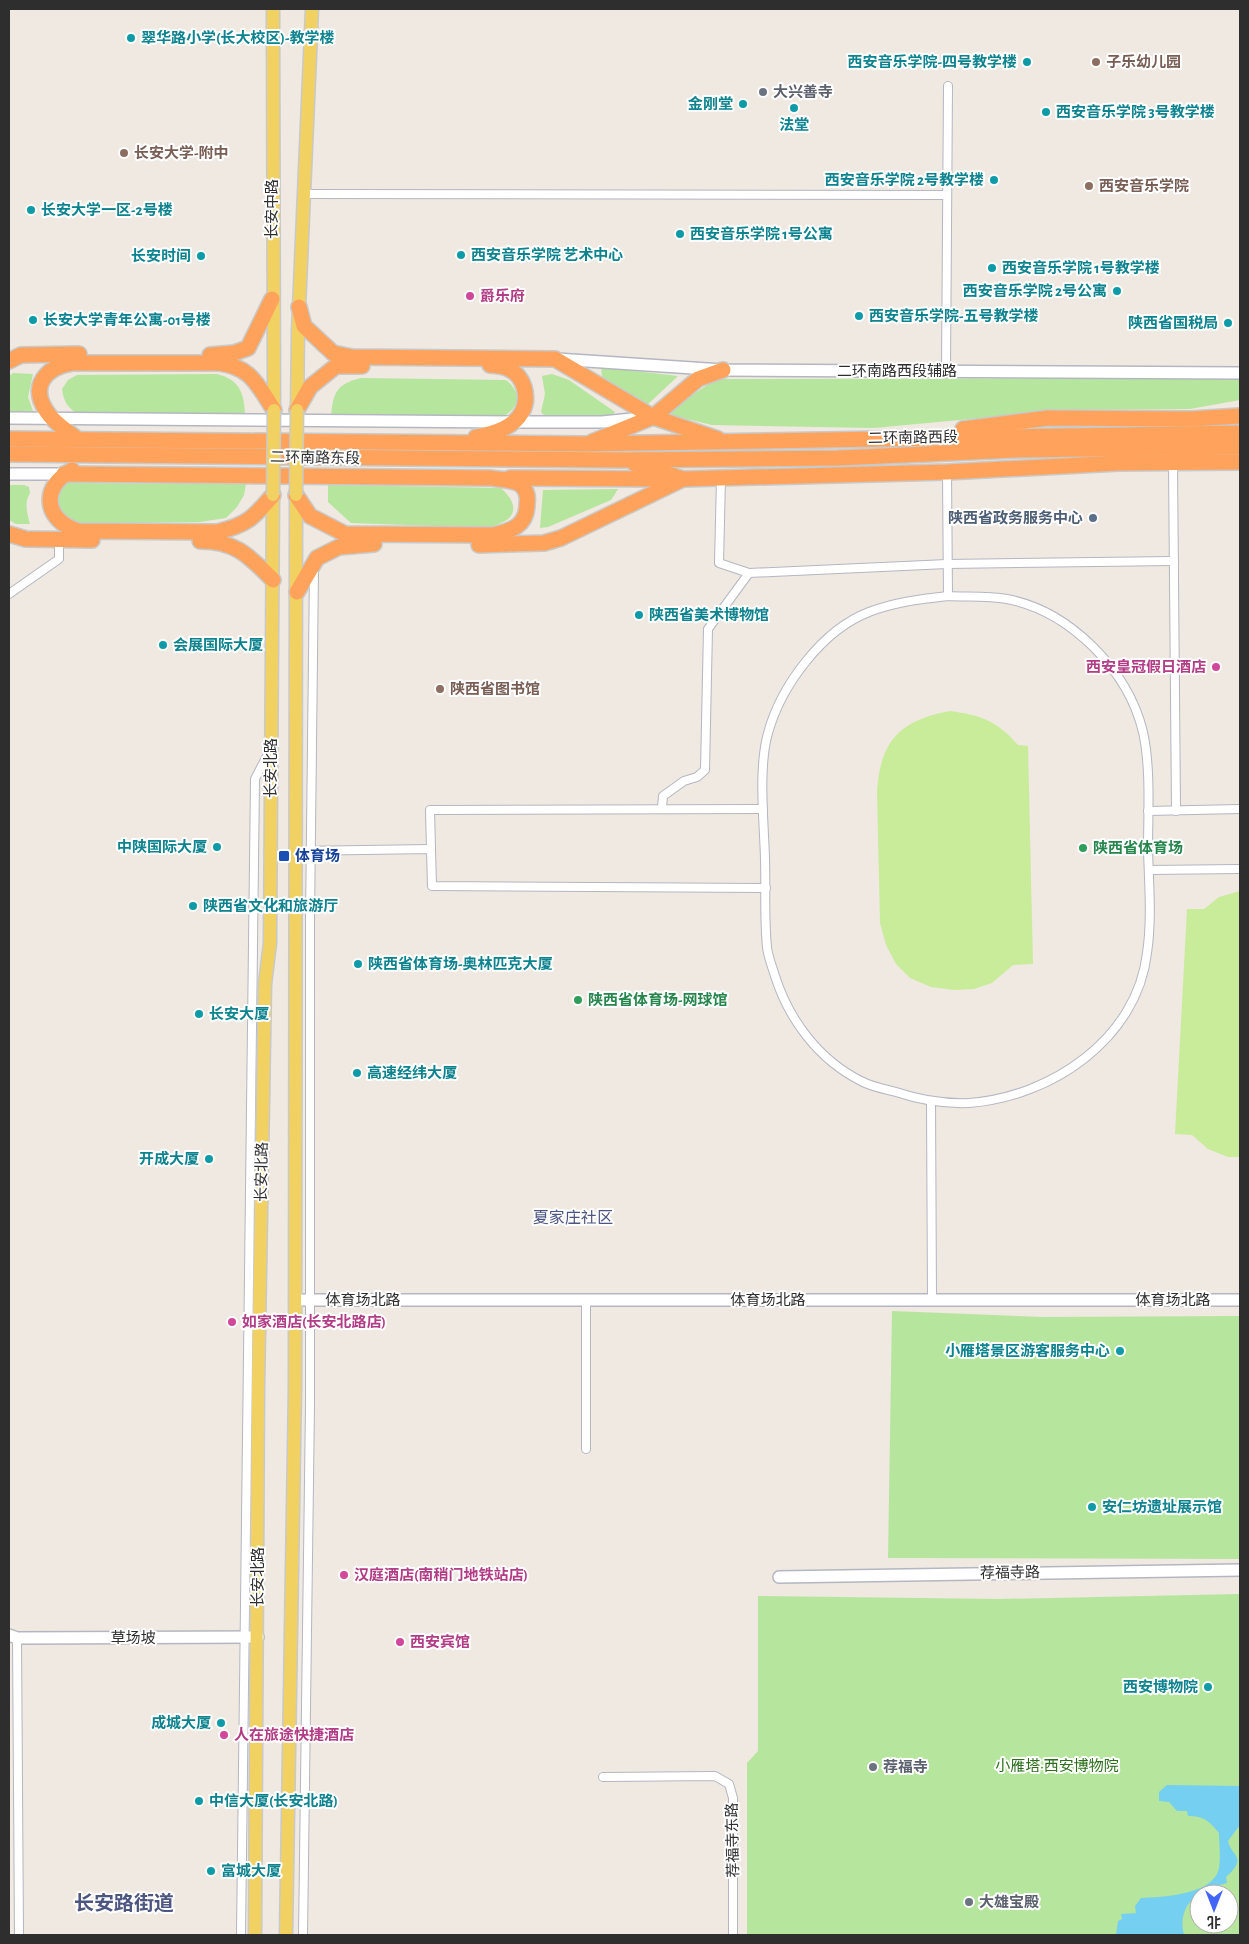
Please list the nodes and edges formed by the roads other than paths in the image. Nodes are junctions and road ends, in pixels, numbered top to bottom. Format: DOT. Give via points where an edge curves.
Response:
graph roads {
  1 [pos="273,9"];
  2 [pos="312,9"];
  3 [pos="948,86"];
  4 [pos="304,194"];
  5 [pos="947,195"];
  6 [pos="272,299"];
  7 [pos="299,307"];
  8 [pos="13,357"];
  9 [pos="555,359"];
  10 [pos="723,370"];
  11 [pos="946,371"];
  12 [pos="1240,373"];
  13 [pos="274,410"];
  14 [pos="297,410"];
  15 [pos="1240,416"];
  16 [pos="653,417"];
  17 [pos="9,418"];
  18 [pos="53,419"];
  19 [pos="512,422"];
  20 [pos="9,430"];
  21 [pos="1240,433"];
  22 [pos="73,435"];
  23 [pos="886,438"];
  24 [pos="9,439"];
  25 [pos="451,443"];
  26 [pos="731,443"];
  27 [pos="1015,443"];
  28 [pos="586,444"];
  29 [pos="1240,447"];
  30 [pos="9,454"];
  31 [pos="106,455"];
  32 [pos="838,458"];
  33 [pos="621,460"];
  34 [pos="1240,462"];
  35 [pos="1119,463"];
  36 [pos="1174,463"];
  37 [pos="947,472"];
  38 [pos="9,474"];
  39 [pos="64,474"];
  40 [pos="491,478"];
  41 [pos="721,478"];
  42 [pos="684,479"];
  43 [pos="274,495"];
  44 [pos="296,495"];
  45 [pos="9,534"];
  46 [pos="59,540"];
  47 [pos="1174,561"];
  48 [pos="314,562"];
  49 [pos="946,564"];
  50 [pos="749,573"];
  51 [pos="273,580"];
  52 [pos="297,592"];
  53 [pos="9,594"];
  54 [pos="948,596"];
  55 [pos="272,748"];
  56 [pos="662,808"];
  57 [pos="763,808"];
  58 [pos="1240,808"];
  59 [pos="1148,811"];
  60 [pos="1176,811"];
  61 [pos="431,850"];
  62 [pos="296,851"];
  63 [pos="311,851"];
  64 [pos="1240,868"];
  65 [pos="1148,870"];
  66 [pos="766,888"];
  67 [pos="931,1101"];
  68 [pos="932,1299"];
  69 [pos="295,1300"];
  70 [pos="310,1300"];
  71 [pos="586,1300"];
  72 [pos="1240,1300"];
  73 [pos="586,1449"];
  74 [pos="1240,1570"];
  75 [pos="779,1577"];
  76 [pos="13,1636"];
  77 [pos="243,1637"];
  78 [pos="258,1637"];
  79 [pos="602,1777"];
  80 [pos="19,1935"];
  81 [pos="241,1935"];
  82 [pos="255,1935"];
  83 [pos="286,1935"];
  84 [pos="303,1935"];
  85 [pos="733,1935"];
  1 -- 6 [label="main road, 长安中路"];
  2 -- 4 [label="main road, 长安中路"];
  3 -- 5 [label="street"];
  4 -- 5 [label="street"];
  4 -- 7 [label="main road, 长安中路"];
  5 -- 11 [label="street"];
  6 -- 8 [label="highway" via="248,348 234,352 218,355"];
  6 -- 13 [label="main road, 长安中路"];
  7 -- 9 [label="highway" via="304,326 333,352 352,357"];
  7 -- 14 [label="main road, 长安中路"];
  9 -- 10 [label="street, 二环南路西段辅路"];
  9 -- 16 [label="highway"];
  10 -- 11 [label="street, 二环南路西段辅路"];
  10 -- 16 [label="highway" via="698,379"];
  11 -- 12 [label="street, 二环南路西段辅路"];
  13 -- 18 [label="highway" via="253,380 236,365 72,363 51,369 40,384 41,402"];
  13 -- 43 [label="main road, 长安北路, bridge"];
  14 -- 19 [label="highway" via="310,387 336,366 490,365 509,368 522,379 526,398 522,412"];
  14 -- 44 [label="main road, 长安北路, bridge"];
  15 -- 23 [label="highway" via="1048,418"];
  16 -- 19 [label="street" via="602,422"];
  16 -- 26 [label="highway"];
  16 -- 28 [label="highway"];
  17 -- 18 [label="street"];
  18 -- 19 [label="street"];
  18 -- 22 [label="highway"];
  19 -- 25 [label="highway" via="497,432"];
  20 -- 22 [label="highway"];
  21 -- 27 [label="highway, 二环南路西段"];
  22 -- 24 [label="highway, 二环南路东段"];
  22 -- 25 [label="highway, 二环南路东段"];
  23 -- 26 [label="highway, 二环南路西段"];
  23 -- 27 [label="highway, 二环南路西段"];
  25 -- 28 [label="highway, 二环南路东段"];
  26 -- 28 [label="highway, 二环南路西段"];
  27 -- 29 [label="highway, 二环南路西段"];
  27 -- 32 [label="highway, 二环南路西段"];
  30 -- 31 [label="highway, 二环南路东段"];
  31 -- 33 [label="highway, 二环南路东段"];
  31 -- 39 [label="highway"];
  32 -- 33 [label="highway, 二环南路西段"];
  32 -- 35 [label="highway"];
  33 -- 42 [label="highway"];
  34 -- 36 [label="highway"];
  35 -- 36 [label="highway"];
  35 -- 37 [label="highway"];
  36 -- 47 [label="street"];
  37 -- 41 [label="highway"];
  37 -- 49 [label="street"];
  38 -- 39 [label="street"];
  39 -- 40 [label="highway"];
  39 -- 43 [label="highway" via="51,492 49,502 52,512 67,528 78,531 218,532 246,522"];
  40 -- 42 [label="highway"];
  40 -- 44 [label="highway" via="512,481 522,486 528,496 522,524 510,532 493,535 345,534 310,516"];
  41 -- 42 [label="highway"];
  41 -- 50 [label="street" via="719,563"];
  42 -- 48 [label="highway" via="561,538 544,543 356,544 339,547"];
  43 -- 51 [label="main road, 长安北路"];
  44 -- 52 [label="main road, 长安北路"];
  45 -- 46 [label="highway" via="26,539"];
  46 -- 51 [label="highway" via="218,542 235,546 248,554"];
  46 -- 53 [label="street" via="59,558"];
  47 -- 49 [label="street"];
  47 -- 60 [label="street"];
  48 -- 52 [label="highway"];
  48 -- 63 [label="street"];
  49 -- 50 [label="street"];
  49 -- 54 [label="street"];
  50 -- 56 [label="street" via="708,629 705,770 663,796"];
  51 -- 55 [label="main road, 长安北路"];
  52 -- 62 [label="main road, 长安北路"];
  54 -- 57 [label="street" via="908,600 866,613 812,653 781,700 767,735"];
  54 -- 59 [label="street" via="1009,599 1058,618 1088,641 1112,667 1143,731"];
  55 -- 77 [label="street" via="256,779"];
  55 -- 78 [label="main road, 长安北路" via="258,1378"];
  56 -- 57 [label="street"];
  56 -- 61 [label="street" via="430,810"];
  57 -- 66 [label="street"];
  58 -- 60 [label="street"];
  59 -- 60 [label="street"];
  59 -- 65 [label="street"];
  61 -- 63 [label="street"];
  61 -- 66 [label="street" via="432,886"];
  62 -- 63 [label="street"];
  62 -- 69 [label="main road, 长安北路"];
  63 -- 70 [label="street"];
  64 -- 65 [label="street"];
  65 -- 67 [label="street" via="1148,953 1142,978 1130,1008 1104,1043 1077,1065 1042,1084 1002,1098 970,1103"];
  66 -- 67 [label="street" via="767,950 779,989 797,1026 825,1056 862,1082"];
  67 -- 68 [label="street"];
  68 -- 71 [label="street, 体育场北路"];
  68 -- 72 [label="street, 体育场北路"];
  69 -- 70 [label="street, 体育场北路"];
  69 -- 83 [label="main road, 长安北路"];
  70 -- 71 [label="street, 体育场北路"];
  70 -- 84 [label="street"];
  71 -- 73 [label="street"];
  74 -- 75 [label="street, 荐福寺路"];
  76 -- 77 [label="street, 草场坡"];
  76 -- 80 [label="street"];
  77 -- 78 [label="street, 草场坡"];
  77 -- 81 [label="street"];
  78 -- 82 [label="main road, 长安北路"];
  79 -- 85 [label="street, 荐福寺东路" via="715,1776 729,1784 733,1798"];
}
